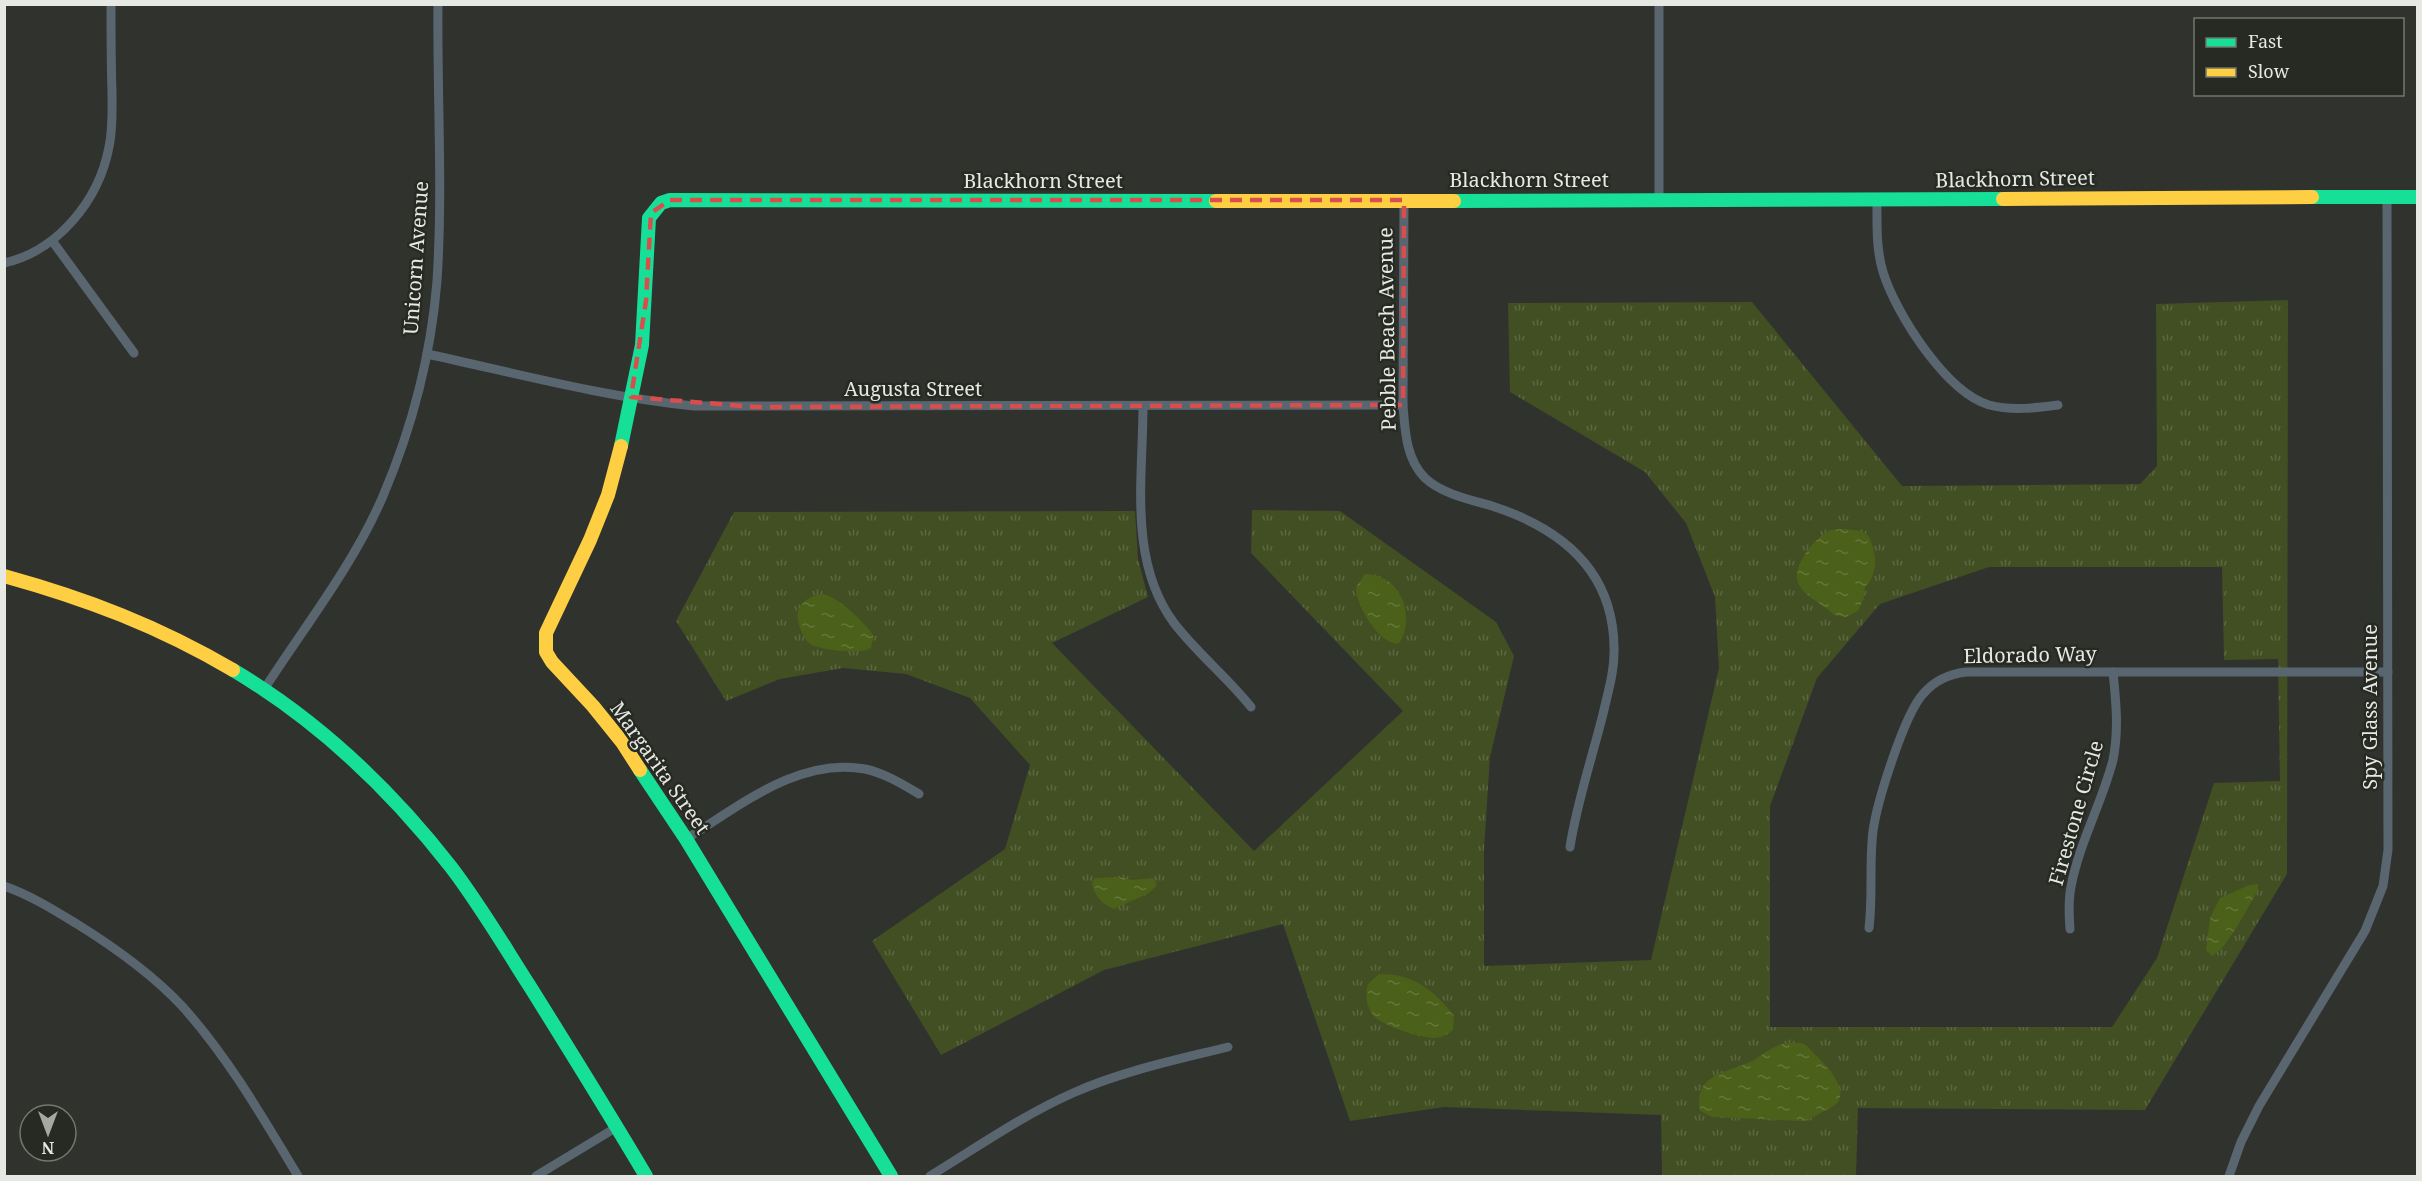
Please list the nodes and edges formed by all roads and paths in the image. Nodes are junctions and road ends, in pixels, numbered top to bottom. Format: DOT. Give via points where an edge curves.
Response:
graph roads {
  1 [pos="111,4"];
  2 [pos="438,4"];
  3 [pos="1659,4"];
  4 [pos="2387,197"];
  5 [pos="2418,197"];
  6 [pos="1659,199"];
  7 [pos="1877,199"];
  8 [pos="1404,200"];
  9 [pos="649,218"];
  10 [pos="53,242"];
  11 [pos="4,263"];
  12 [pos="134,353"];
  13 [pos="427,354"];
  14 [pos="632,397"];
  15 [pos="1404,405"];
  16 [pos="2058,405"];
  17 [pos="1143,406"];
  18 [pos="4,576"];
  19 [pos="2113,672"];
  20 [pos="2388,672"];
  21 [pos="265,688"];
  22 [pos="1251,707"];
  23 [pos="919,794"];
  24 [pos="686,839"];
  25 [pos="1570,847"];
  26 [pos="4,886"];
  27 [pos="1869,928"];
  28 [pos="2070,929"];
  29 [pos="1228,1047"];
  30 [pos="616,1127"];
  31 [pos="298,1176"];
  32 [pos="536,1176"];
  33 [pos="646,1176"];
  34 [pos="891,1176"];
  35 [pos="930,1176"];
  36 [pos="2229,1176"];
  1 -- 10 [label="street" via="110,146 89,196"];
  2 -- 13 [label="street, Unicorn Avenue" via="437,281"];
  3 -- 6 [label="street"];
  4 -- 5 [label="street, Blackhorn Street"];
  4 -- 7 [label="street, Blackhorn Street"];
  4 -- 20 [label="street, Spy Glass Avenue"];
  6 -- 7 [label="street, Blackhorn Street"];
  6 -- 8 [label="street, Blackhorn Street"];
  7 -- 16 [label="street" via="1877,240 1889,291 1938,367 1973,398 1988,404 2006,408"];
  8 -- 9 [label="street, Blackhorn Street" via="670,200 661,203"];
  8 -- 15 [label="street, Pebble Beach Avenue"];
  9 -- 14 [label="street, Margarita Street" via="642,345"];
  10 -- 11 [label="street"];
  10 -- 12 [label="street"];
  13 -- 14 [label="street, Augusta Street"];
  13 -- 21 [label="street, Unicorn Avenue" via="417,398 383,496 362,538"];
  14 -- 17 [label="street, Augusta Street" via="694,406"];
  14 -- 24 [label="street, Margarita Street" via="608,495 546,633 546,652 622,742"];
  15 -- 17 [label="street, Augusta Street"];
  15 -- 25 [label="street, Pebble Beach Avenue" via="1409,450 1425,478 1462,497 1515,513 1558,536 1591,570 1604,597 1614,646 1612,677"];
  17 -- 22 [label="street" via="1142,522 1148,572 1173,621"];
  18 -- 21 [label="street" via="88,599 160,629"];
  19 -- 20 [label="street, Eldorado Way"];
  19 -- 27 [label="street, Eldorado Way" via="1966,672 1941,679 1929,688 1905,726 1878,806 1871,859"];
  19 -- 28 [label="street, Firestone Circle" via="2116,741 2070,889"];
  20 -- 36 [label="street, Spy Glass Avenue" via="2388,850 2383,886 2365,931 2259,1106"];
  21 -- 30 [label="street" via="346,753 424,834 486,916"];
  23 -- 24 [label="street" via="866,770 821,768 765,791"];
  24 -- 34 [label="street, Margarita Street"];
  26 -- 31 [label="street" via="106,942 174,999 219,1052"];
  29 -- 35 [label="street" via="1126,1073 1074,1092"];
  30 -- 32 [label="street"];
  30 -- 33 [label="street"];
}
